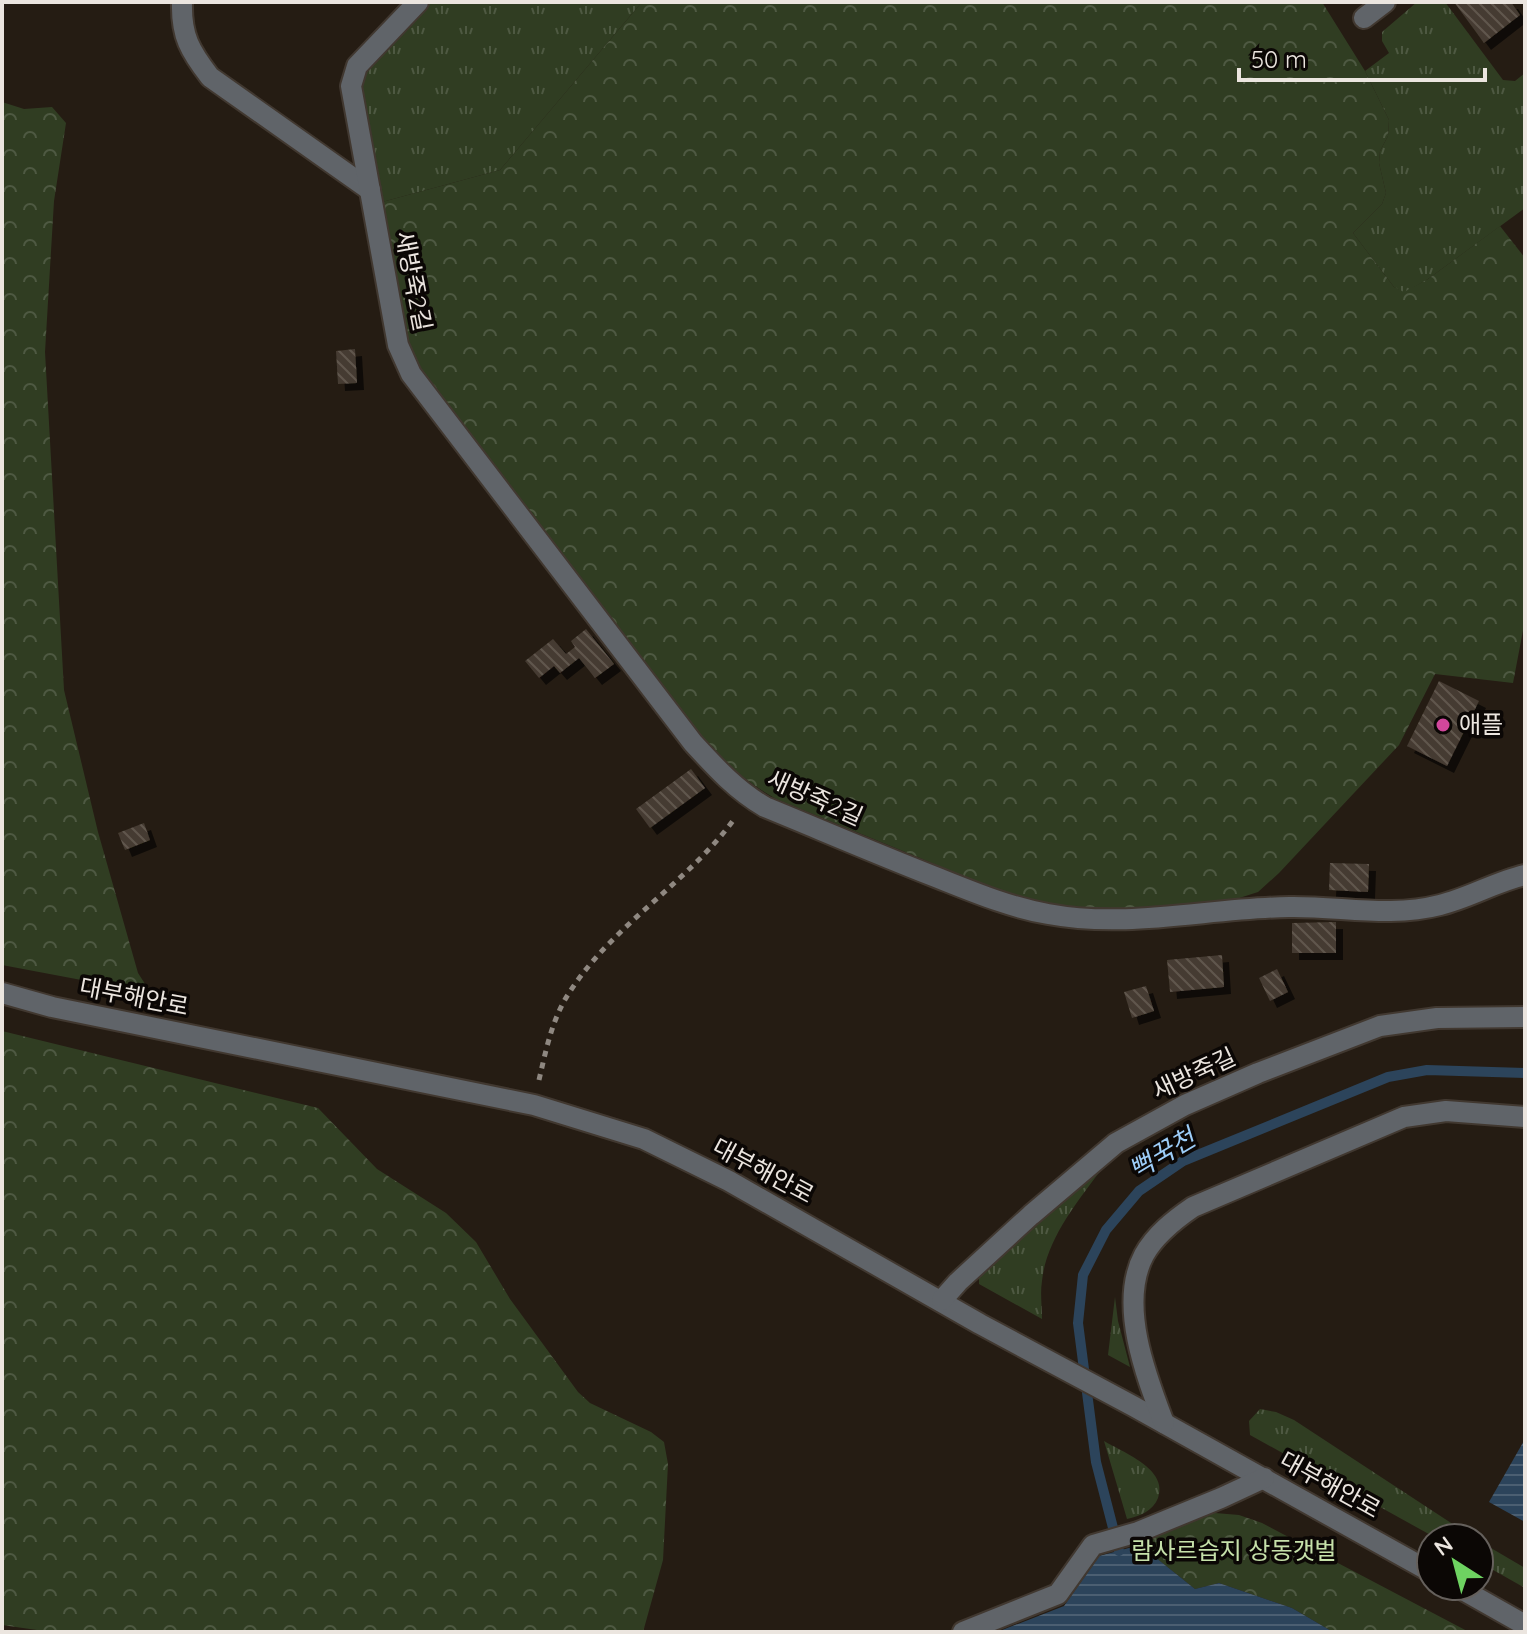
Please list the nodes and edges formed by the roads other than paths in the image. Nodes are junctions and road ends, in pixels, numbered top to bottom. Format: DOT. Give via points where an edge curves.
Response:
graph roads {
  1 [pos="182,2"];
  2 [pos="418,2"];
  3 [pos="1385,2"];
  4 [pos="1364,18"];
  5 [pos="370,190"];
  6 [pos="1525,875"];
  7 [pos="2,993"];
  8 [pos="1525,1017"];
  9 [pos="1525,1117"];
  10 [pos="942,1300"];
  11 [pos="1164,1423"];
  12 [pos="1264,1478"];
  13 [pos="1415,1563"];
  14 [pos="1484,1602"];
  15 [pos="1525,1625"];
  16 [pos="963,1632"];
  1 -- 5 [label="street" via="181,25 191,53 210,77"];
  2 -- 5 [label="street, 새방죽2길" via="352,76"];
  3 -- 4 [label="street"];
  5 -- 6 [label="street, 새방죽2길" via="398,345 411,374 693,743 721,774 765,807 1003,904 1086,919 1291,907 1389,912 1438,906"];
  7 -- 10 [label="street, 대부해안로" via="534,1105 644,1139"];
  8 -- 10 [label="street, 새방죽길" via="1437,1018 1380,1026 1185,1105 1116,1143"];
  9 -- 11 [label="street" via="1446,1111 1404,1117 1177,1218 1144,1256 1134,1290 1139,1348"];
  10 -- 11 [label="street, 대부해안로"];
  11 -- 12 [label="street, 대부해안로"];
  12 -- 13 [label="street, 대부해안로"];
  12 -- 16 [label="street" via="1138,1532 1093,1545 1058,1594"];
  14 -- 15 [label="street"];
}
